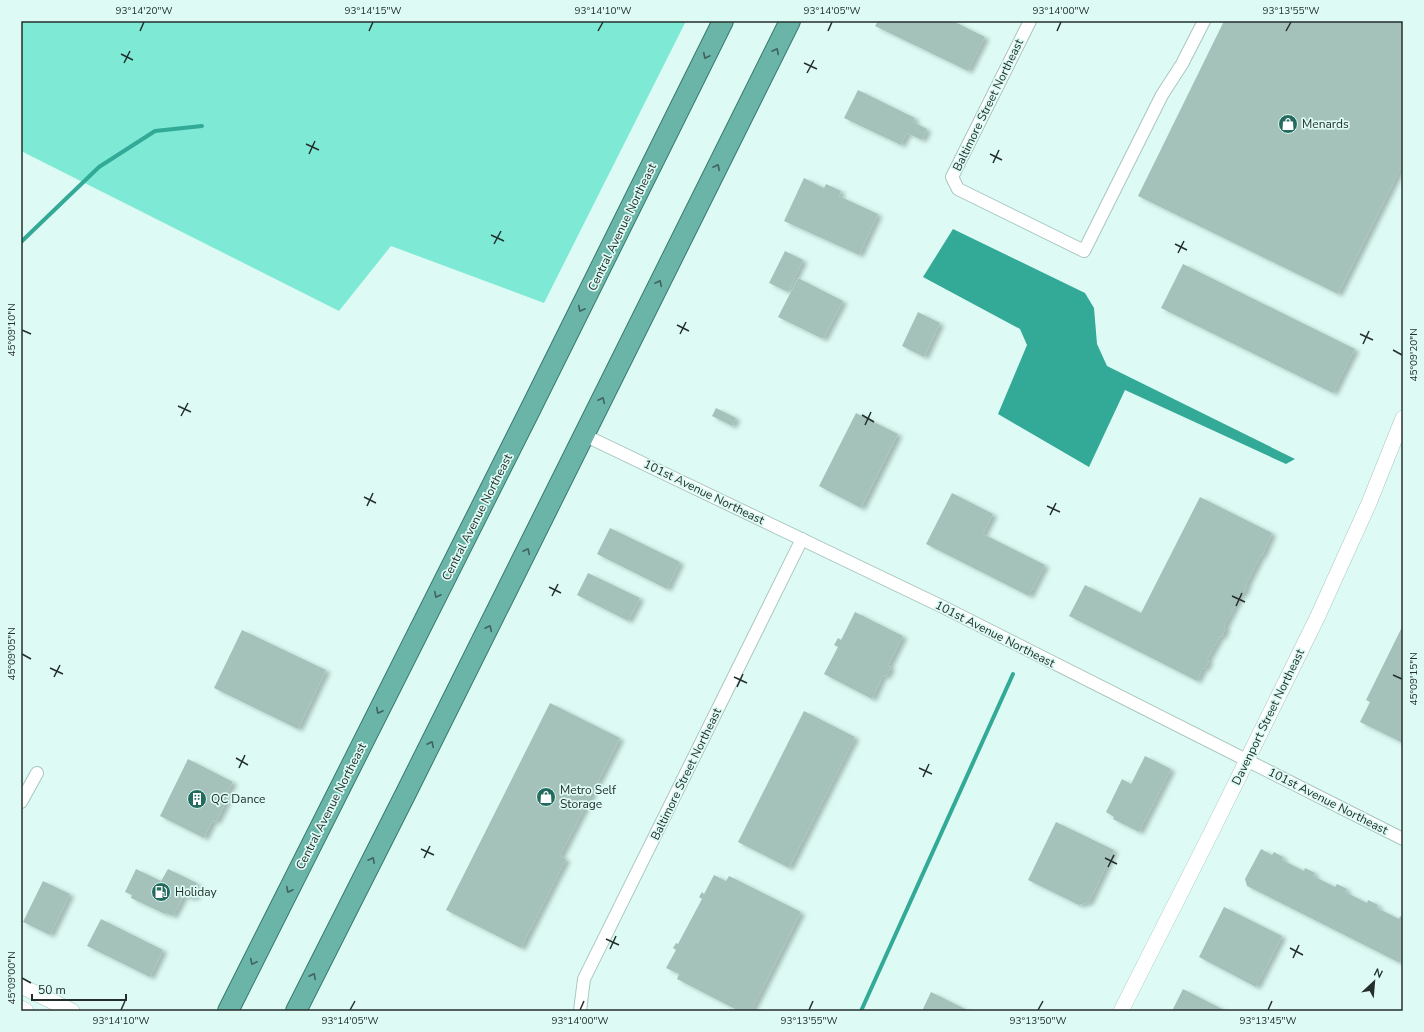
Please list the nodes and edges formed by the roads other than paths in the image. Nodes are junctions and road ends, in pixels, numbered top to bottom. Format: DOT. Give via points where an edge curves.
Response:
graph roads {
  1 [pos="723,21"];
  2 [pos="790,21"];
  3 [pos="1030,21"];
  4 [pos="1204,21"];
  5 [pos="1403,418"];
  6 [pos="584,435"];
  7 [pos="802,540"];
  8 [pos="1247,760"];
  9 [pos="37,773"];
  10 [pos="24,789"];
  11 [pos="21,802"];
  12 [pos="1403,839"];
  13 [pos="21,986"];
  14 [pos="21,1008"];
  15 [pos="26,1011"];
  16 [pos="72,1011"];
  17 [pos="228,1011"];
  18 [pos="296,1011"];
  19 [pos="580,1011"];
  20 [pos="1121,1011"];
  1 -- 17 [label="highway, Central Avenue Northeast, one-way"];
  6 -- 2 [label="highway, one-way"];
  3 -- 4 [label="street, Baltimore Street Northeast" via="952,177 958,189 1084,251 1162,95 1182,64"];
  5 -- 8 [label="street, Davenport Street Northeast" via="1344,559"];
  6 -- 7 [label="street, 101st Avenue Northeast"];
  18 -- 6 [label="highway, one-way"];
  7 -- 8 [label="street, 101st Avenue Northeast" via="941,606"];
  7 -- 19 [label="street, Baltimore Street Northeast" via="584,979"];
  8 -- 12 [label="street, 101st Avenue Northeast"];
  8 -- 20 [label="street, Davenport Street Northeast"];
  9 -- 10 [label="street"];
  10 -- 11 [label="street"];
  13 -- 16 [label="street"];
  14 -- 15 [label="street"];
}
